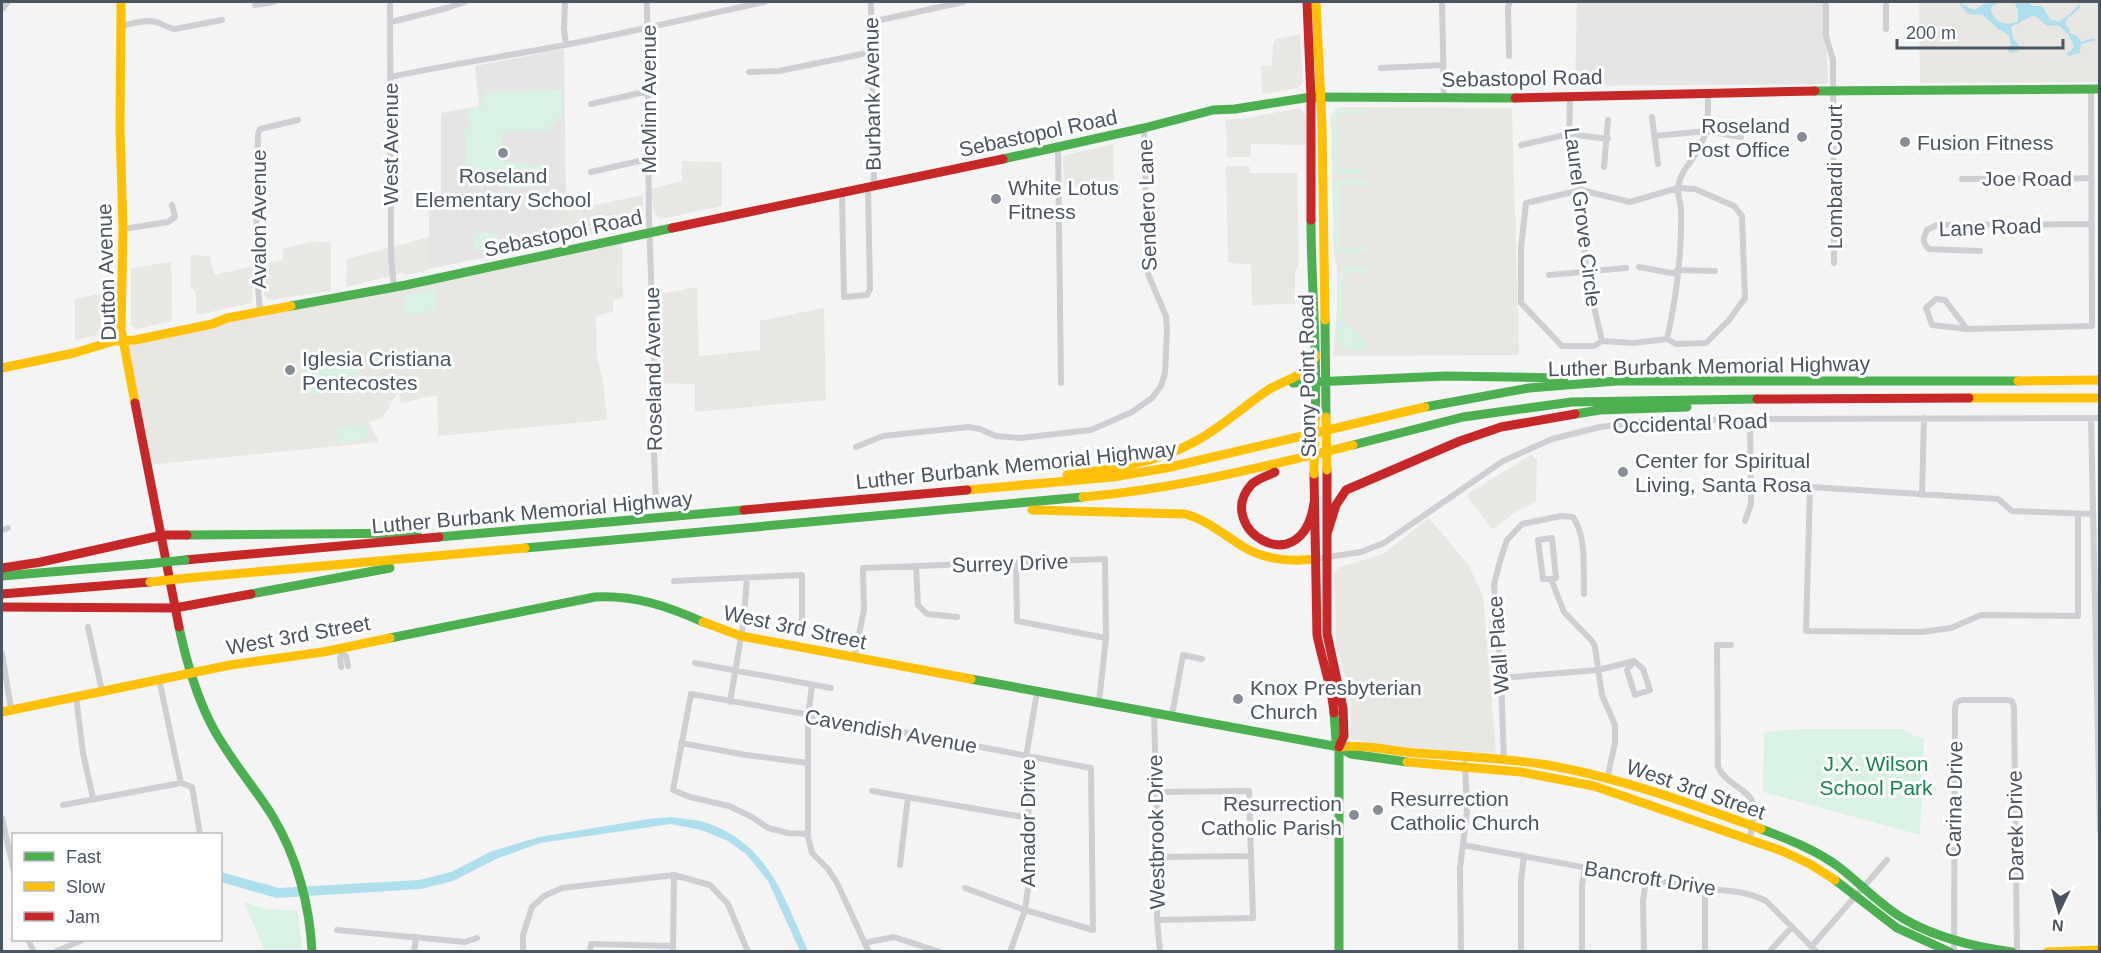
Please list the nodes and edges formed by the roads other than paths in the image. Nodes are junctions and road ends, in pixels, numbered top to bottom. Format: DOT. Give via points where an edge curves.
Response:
graph roads {
  1 [pos="8,2"];
  2 [pos="121,2"];
  3 [pos="274,2"];
  4 [pos="390,2"];
  5 [pos="465,2"];
  6 [pos="565,2"];
  7 [pos="647,2"];
  8 [pos="765,2"];
  9 [pos="871,2"];
  10 [pos="963,2"];
  11 [pos="1308,2"];
  12 [pos="1316,2"];
  13 [pos="1442,2"];
  14 [pos="1510,2"];
  15 [pos="1826,2"];
  16 [pos="1886,2"];
  17 [pos="255,5"];
  18 [pos="2,9"];
  19 [pos="222,20"];
  20 [pos="391,22"];
  21 [pos="872,22"];
  22 [pos="1318,22"];
  23 [pos="121,26"];
  24 [pos="647,27"];
  25 [pos="1886,29"];
  26 [pos="566,45"];
  27 [pos="872,52"];
  28 [pos="1509,56"];
  29 [pos="1443,65"];
  30 [pos="1381,68"];
  31 [pos="749,72"];
  32 [pos="390,77"];
  33 [pos="2095,89"];
  34 [pos="649,91"];
  35 [pos="1834,91"];
  36 [pos="1708,93"];
  37 [pos="1316,97"];
  38 [pos="1570,97"];
  39 [pos="1444,98"];
  40 [pos="591,104"];
  41 [pos="1652,117"];
  42 [pos="298,120"];
  43 [pos="1608,120"];
  44 [pos="1144,128"];
  45 [pos="1707,131"];
  46 [pos="1569,134"];
  47 [pos="1654,136"];
  48 [pos="1741,137"];
  49 [pos="1608,139"];
  50 [pos="1521,145"];
  51 [pos="1058,146"];
  52 [pos="648,159"];
  53 [pos="1658,164"];
  54 [pos="1604,166"];
  55 [pos="591,172"];
  56 [pos="2091,178"];
  57 [pos="1962,179"];
  58 [pos="871,188"];
  59 [pos="1678,188"];
  60 [pos="1581,190"];
  61 [pos="842,194"];
  62 [pos="172,205"];
  63 [pos="2092,224"];
  64 [pos="123,229"];
  65 [pos="649,233"];
  66 [pos="1980,251"];
  67 [pos="1834,263"];
  68 [pos="1639,267"];
  69 [pos="1626,268"];
  70 [pos="1715,271"];
  71 [pos="1677,272"];
  72 [pos="1586,273"];
  73 [pos="1549,275"];
  74 [pos="394,287"];
  75 [pos="260,312"];
  76 [pos="1967,328"];
  77 [pos="123,339"];
  78 [pos="1667,339"];
  79 [pos="1602,341"];
  80 [pos="1316,356"];
  81 [pos="2,368"];
  82 [pos="2100,380"];
  83 [pos="1321,381"];
  84 [pos="1622,381"];
  85 [pos="1061,383"];
  86 [pos="2100,398"];
  87 [pos="1837,399"];
  88 [pos="1253,402"];
  89 [pos="1924,418"];
  90 [pos="2091,418"];
  91 [pos="2100,418"];
  92 [pos="1750,419"];
  93 [pos="1369,440"];
  94 [pos="856,447"];
  95 [pos="965,491"];
  96 [pos="1922,495"];
  97 [pos="1314,503"];
  98 [pos="656,504"];
  99 [pos="982,507"];
  100 [pos="2092,514"];
  101 [pos="2078,515"];
  102 [pos="1745,521"];
  103 [pos="1327,534"];
  104 [pos="160,535"];
  105 [pos="477,535"];
  106 [pos="476,553"];
  107 [pos="1327,558"];
  108 [pos="1315,559"];
  109 [pos="1016,563"];
  110 [pos="916,566"];
  111 [pos="2,568"];
  112 [pos="2,576"];
  113 [pos="747,579"];
  114 [pos="1551,579"];
  115 [pos="674,581"];
  116 [pos="2,594"];
  117 [pos="1584,594"];
  118 [pos="2097,602"];
  119 [pos="2,607"];
  120 [pos="175,608"];
  121 [pos="957,617"];
  122 [pos="802,625"];
  123 [pos="88,627"];
  124 [pos="741,636"];
  125 [pos="1106,638"];
  126 [pos="1731,645"];
  127 [pos="342,651"];
  128 [pos="2,653"];
  129 [pos="854,658"];
  130 [pos="1202,659"];
  131 [pos="1634,661"];
  132 [pos="696,663"];
  133 [pos="345,667"];
  134 [pos="734,670"];
  135 [pos="1598,670"];
  136 [pos="190,673"];
  137 [pos="1501,678"];
  138 [pos="159,679"];
  139 [pos="812,685"];
  140 [pos="831,688"];
  141 [pos="102,691"];
  142 [pos="1037,692"];
  143 [pos="76,696"];
  144 [pos="2012,701"];
  145 [pos="730,702"];
  146 [pos="1099,702"];
  147 [pos="6,710"];
  148 [pos="1154,712"];
  149 [pos="1172,715"];
  150 [pos="808,716"];
  151 [pos="681,743"];
  152 [pos="1339,747"];
  153 [pos="2099,752"];
  154 [pos="1026,757"];
  155 [pos="1504,760"];
  156 [pos="1466,761"];
  157 [pos="808,763"];
  158 [pos="1608,778"];
  159 [pos="181,783"];
  160 [pos="1602,789"];
  161 [pos="872,791"];
  162 [pos="1155,792"];
  163 [pos="908,797"];
  164 [pos="93,798"];
  165 [pos="63,805"];
  166 [pos="2,818"];
  167 [pos="1029,818"];
  168 [pos="1752,826"];
  169 [pos="2100,831"];
  170 [pos="200,833"];
  171 [pos="808,834"];
  172 [pos="1750,839"];
  173 [pos="1463,845"];
  174 [pos="1250,856"];
  175 [pos="1524,856"];
  176 [pos="1158,857"];
  177 [pos="1887,860"];
  178 [pos="12,863"];
  179 [pos="900,865"];
  180 [pos="1585,868"];
  181 [pos="674,875"];
  182 [pos="1646,879"];
  183 [pos="1864,887"];
  184 [pos="965,888"];
  185 [pos="1705,889"];
  186 [pos="1856,896"];
  187 [pos="1025,910"];
  188 [pos="1157,920"];
  189 [pos="1791,928"];
  190 [pos="337,930"];
  191 [pos="416,937"];
  192 [pos="477,938"];
  193 [pos="1954,940"];
  194 [pos="79,941"];
  195 [pos="864,943"];
  196 [pos="66,949"];
  197 [pos="673,949"];
  198 [pos="1814,949"];
  199 [pos="2100,950"];
  200 [pos="56,951"];
  201 [pos="312,951"];
  202 [pos="414,951"];
  203 [pos="524,951"];
  204 [pos="590,951"];
  205 [pos="748,951"];
  206 [pos="869,951"];
  207 [pos="940,951"];
  208 [pos="1010,951"];
  209 [pos="1160,951"];
  210 [pos="1340,951"];
  211 [pos="1461,951"];
  212 [pos="1521,951"];
  213 [pos="1582,951"];
  214 [pos="1644,951"];
  215 [pos="1705,951"];
  216 [pos="1770,951"];
  217 [pos="1952,951"];
  218 [pos="2012,951"];
  219 [pos="2017,951"];
  220 [pos="2047,951"];
  1 -- 18 [label="street"];
  2 -- 23 [label="main road, Dutton Avenue"];
  3 -- 17 [label="street"];
  4 -- 20 [label="street, West Avenue"];
  5 -- 20 [label="street"];
  6 -- 26 [label="street"];
  7 -- 24 [label="street, McMinn Avenue"];
  8 -- 24 [label="street"];
  9 -- 21 [label="street, Burbank Avenue"];
  10 -- 21 [label="street"];
  11 -- 22 [label="main road" via="1311,17"];
  11 -- 37 [label="main road, Stony Point Road"];
  12 -- 22 [label="main road, Stony Point Road"];
  13 -- 29 [label="street"];
  14 -- 28 [label="street"];
  15 -- 35 [label="street, Lombardi Court" via="1826,36 1833,60"];
  16 -- 25 [label="street"];
  19 -- 23 [label="street" via="175,29 147,21"];
  20 -- 32 [label="street, West Avenue"];
  21 -- 27 [label="street, Burbank Avenue"];
  22 -- 37 [label="main road, Stony Point Road"];
  23 -- 64 [label="main road, Dutton Avenue"];
  24 -- 26 [label="street"];
  24 -- 34 [label="street, McMinn Avenue"];
  26 -- 32 [label="street"];
  27 -- 31 [label="street" via="779,71"];
  27 -- 58 [label="street, Burbank Avenue"];
  29 -- 30 [label="street"];
  29 -- 39 [label="street"];
  32 -- 74 [label="street, West Avenue"];
  33 -- 35 [label="main road, Sebastopol Road"];
  33 -- 56 [label="street"];
  34 -- 40 [label="street"];
  34 -- 52 [label="street, McMinn Avenue"];
  35 -- 36 [label="main road, Sebastopol Road"];
  35 -- 67 [label="street, Lombardi Court"];
  36 -- 38 [label="main road, Sebastopol Road"];
  36 -- 45 [label="street"];
  37 -- 39 [label="main road, Sebastopol Road"];
  37 -- 44 [label="main road, Sebastopol Road" via="1213,110"];
  37 -- 80 [label="main road, Stony Point Road" via="1311,273"];
  37 -- 83 [label="main road, Stony Point Road"];
  38 -- 39 [label="main road, Sebastopol Road"];
  38 -- 46 [label="street, Laurel Grove Circle"];
  41 -- 47 [label="street"];
  42 -- 75 [label="street, Avalon Avenue" via="260,129 258,134 256,264"];
  43 -- 49 [label="street"];
  44 -- 51 [label="main road, Sebastopol Road"];
  44 -- 94 [label="street, Sendero Lane" via="1148,274 1166,316 1167,329 1165,377 1152,398 1132,412 1091,430 1020,438 996,436 968,427 883,436"];
  45 -- 47 [label="street"];
  45 -- 48 [label="street"];
  45 -- 59 [label="street"];
  46 -- 49 [label="street"];
  46 -- 50 [label="street"];
  46 -- 60 [label="street, Laurel Grove Circle"];
  47 -- 53 [label="street"];
  49 -- 54 [label="street"];
  51 -- 58 [label="main road, Sebastopol Road"];
  51 -- 85 [label="street"];
  52 -- 55 [label="street"];
  52 -- 65 [label="street, McMinn Avenue"];
  56 -- 57 [label="street, Joe Road"];
  56 -- 63 [label="street"];
  58 -- 61 [label="main road, Sebastopol Road"];
  58 -- 61 [label="street, Burbank Avenue" via="867,295 844,297"];
  59 -- 60 [label="street" via="1630,202"];
  59 -- 71 [label="street" via="1681,209"];
  59 -- 78 [label="street" via="1695,189 1734,206 1742,216 1745,298 1706,344 1676,344"];
  60 -- 72 [label="street, Laurel Grove Circle"];
  60 -- 79 [label="street" via="1526,203 1521,303 1562,346 1594,346"];
  61 -- 65 [label="main road, Sebastopol Road"];
  62 -- 64 [label="street" via="175,216 168,222"];
  63 -- 66 [label="street, Lane Road" via="1937,225 1927,230 1924,237 1929,249"];
  63 -- 76 [label="street" via="2092,326"];
  64 -- 77 [label="main road, Dutton Avenue"];
  65 -- 74 [label="main road, Sebastopol Road"];
  65 -- 98 [label="street, Roseland Avenue"];
  68 -- 71 [label="street"];
  69 -- 72 [label="street"];
  70 -- 71 [label="street"];
  71 -- 78 [label="street"];
  72 -- 73 [label="street"];
  72 -- 79 [label="street, Laurel Grove Circle"];
  74 -- 75 [label="main road, Sebastopol Road"];
  75 -- 77 [label="main road, Sebastopol Road" via="135,340"];
  76 -- 76 [label="street" via="1932,325 1926,308 1936,299 1945,300"];
  77 -- 81 [label="main road, Sebastopol Road"];
  77 -- 104 [label="main road, Dutton Avenue"];
  78 -- 79 [label="street"];
  80 -- 83 [label="main road, Stony Point Road"];
  80 -- 88 [label="main road" via="1302,376 1274,386"];
  82 -- 84 [label="main road, Luther Burbank Memorial Highway"];
  83 -- 84 [label="main road" via="1467,376"];
  83 -- 88 [label="main road" via="1291,383"];
  83 -- 97 [label="main road, Stony Point Road, bridge" via="1315,419"];
  83 -- 103 [label="main road, Stony Point Road, bridge" via="1326,417"];
  84 -- 95 [label="main road, Luther Burbank Memorial Highway" via="1531,388 1460,399 1235,455 1149,472"];
  86 -- 87 [label="main road, Luther Burbank Memorial Highway"];
  87 -- 93 [label="main road, Luther Burbank Memorial Highway" via="1572,402 1481,414"];
  87 -- 103 [label="main road" via="1777,405 1607,409 1496,428 1349,489 1336,504"];
  88 -- 95 [label="main road" via="1204,437 1159,458"];
  89 -- 90 [label="street, Occidental Road"];
  89 -- 92 [label="street, Occidental Road"];
  89 -- 96 [label="street"];
  90 -- 91 [label="street, Occidental Road"];
  90 -- 100 [label="street"];
  92 -- 102 [label="street" via="1751,504"];
  92 -- 107 [label="street, Occidental Road" via="1629,423 1562,436 1492,467 1384,543"];
  93 -- 97 [label="main road" via="1256,480 1244,497 1242,518 1260,541 1284,544 1306,529"];
  93 -- 99 [label="main road, Luther Burbank Memorial Highway" via="1166,488"];
  95 -- 105 [label="main road, Luther Burbank Memorial Highway"];
  96 -- 101 [label="street" via="1998,499 2013,511"];
  96 -- 101 [label="street" via="1810,487 1806,631 1922,632 1951,628 1981,615 2078,616"];
  97 -- 108 [label="main road, Stony Point Road"];
  99 -- 106 [label="main road, Luther Burbank Memorial Highway"];
  99 -- 108 [label="main road" via="1185,514 1208,522 1262,556"];
  100 -- 101 [label="street"];
  100 -- 118 [label="street"];
  103 -- 107 [label="main road, Stony Point Road"];
  104 -- 105 [label="main road"];
  104 -- 111 [label="main road"];
  104 -- 120 [label="main road, Dutton Avenue"];
  105 -- 112 [label="main road, Luther Burbank Memorial Highway, bridge"];
  106 -- 116 [label="main road, Luther Burbank Memorial Highway, bridge"];
  106 -- 120 [label="main road"];
  107 -- 108 [label="street, Occidental Road"];
  107 -- 152 [label="main road, Stony Point Road" via="1327,642 1343,708 1343,741"];
  108 -- 152 [label="main road, Stony Point Road" via="1317,640 1333,696"];
  109 -- 110 [label="street, Surrey Drive"];
  109 -- 125 [label="street" via="1017,621"];
  109 -- 125 [label="street, Surrey Drive" via="1105,559"];
  110 -- 121 [label="street" via="918,605 927,614"];
  110 -- 129 [label="street, Surrey Drive" via="863,568 864,610"];
  113 -- 115 [label="street"];
  113 -- 122 [label="street" via="802,574"];
  113 -- 124 [label="street"];
  114 -- 114 [label="street" via="1543,579 1538,540 1552,538 1556,578"];
  114 -- 135 [label="street" via="1564,612 1592,641"];
  117 -- 137 [label="street, Wall Place" via="1582,550 1573,517 1522,524 1507,540 1494,585"];
  118 -- 153 [label="street"];
  119 -- 120 [label="main road"];
  120 -- 136 [label="main road, Dutton Avenue"];
  123 -- 141 [label="street"];
  124 -- 127 [label="main road, West 3rd Street" via="658,604 608,596"];
  124 -- 129 [label="main road, West 3rd Street"];
  124 -- 134 [label="street"];
  125 -- 146 [label="street, Surrey Drive"];
  126 -- 168 [label="street" via="1717,645 1718,767 1725,779 1752,801"];
  127 -- 133 [label="street" via="346,656"];
  127 -- 136 [label="main road, West 3rd Street"];
  128 -- 147 [label="street"];
  129 -- 142 [label="main road, West 3rd Street"];
  130 -- 149 [label="street" via="1183,655"];
  131 -- 131 [label="street" via="1643,669 1650,690 1635,695 1627,670"];
  131 -- 135 [label="street"];
  132 -- 134 [label="street"];
  134 -- 139 [label="street"];
  134 -- 145 [label="street"];
  135 -- 137 [label="street"];
  135 -- 158 [label="street" via="1602,695 1615,725"];
  136 -- 138 [label="main road, West 3rd Street"];
  136 -- 201 [label="main road, Dutton Avenue" via="211,725 274,819 297,869"];
  137 -- 155 [label="street, Wall Place"];
  138 -- 141 [label="main road, West 3rd Street"];
  138 -- 159 [label="street"];
  139 -- 140 [label="street"];
  139 -- 150 [label="street"];
  141 -- 143 [label="main road, West 3rd Street"];
  142 -- 146 [label="main road, West 3rd Street"];
  142 -- 154 [label="street, Amador Drive"];
  143 -- 147 [label="main road, West 3rd Street"];
  143 -- 164 [label="street"];
  144 -- 193 [label="street, Carina Drive" via="1956,703"];
  144 -- 219 [label="street, Darek Drive"];
  145 -- 150 [label="street, Cavendish Avenue"];
  145 -- 151 [label="street, Cavendish Avenue" via="691,694"];
  146 -- 148 [label="main road, West 3rd Street"];
  148 -- 149 [label="main road, West 3rd Street"];
  148 -- 162 [label="street, Westbrook Drive"];
  149 -- 152 [label="main road, West 3rd Street"];
  150 -- 154 [label="street, Cavendish Avenue"];
  150 -- 157 [label="street"];
  151 -- 157 [label="street"];
  151 -- 171 [label="street" via="673,790 729,806 768,828"];
  152 -- 156 [label="main road, West 3rd Street" via="1392,761"];
  152 -- 210 [label="main road, Stony Point Road"];
  153 -- 169 [label="street"];
  154 -- 167 [label="street, Amador Drive"];
  154 -- 187 [label="street, Cavendish Avenue" via="1091,768 1093,930"];
  155 -- 156 [label="main road, West 3rd Street"];
  155 -- 158 [label="main road, West 3rd Street"];
  156 -- 160 [label="main road, West 3rd Street"];
  156 -- 173 [label="street"];
  157 -- 171 [label="street"];
  158 -- 160 [label="street"];
  158 -- 168 [label="main road, West 3rd Street"];
  159 -- 164 [label="street"];
  159 -- 170 [label="street" via="192,787"];
  160 -- 172 [label="main road, West 3rd Street"];
  161 -- 163 [label="street"];
  162 -- 174 [label="street" via="1249,791"];
  162 -- 176 [label="street, Westbrook Drive"];
  163 -- 167 [label="street"];
  163 -- 179 [label="street"];
  164 -- 165 [label="street"];
  166 -- 178 [label="street"];
  167 -- 187 [label="street, Amador Drive" via="1030,867"];
  168 -- 172 [label="street"];
  168 -- 183 [label="main road, West 3rd Street" via="1821,856"];
  171 -- 195 [label="street" via="812,853 837,883"];
  172 -- 186 [label="main road, West 3rd Street" via="1810,864"];
  173 -- 175 [label="street, Bancroft Drive"];
  173 -- 211 [label="street" via="1459,880"];
  174 -- 176 [label="street"];
  174 -- 188 [label="street" via="1253,918"];
  175 -- 180 [label="street, Bancroft Drive"];
  175 -- 212 [label="street"];
  176 -- 188 [label="street, Westbrook Drive"];
  177 -- 183 [label="street"];
  180 -- 182 [label="street, Bancroft Drive"];
  180 -- 213 [label="street"];
  181 -- 197 [label="street"];
  181 -- 203 [label="street" via="562,888 544,896 532,907 523,935"];
  181 -- 205 [label="street" via="710,885 728,904"];
  182 -- 185 [label="street, Bancroft Drive"];
  182 -- 214 [label="street"];
  183 -- 186 [label="street"];
  183 -- 193 [label="main road, West 3rd Street" via="1902,918"];
  184 -- 187 [label="street"];
  185 -- 189 [label="street, Bancroft Drive" via="1756,896 1766,901"];
  185 -- 215 [label="street"];
  186 -- 198 [label="street"];
  186 -- 217 [label="main road, West 3rd Street" via="1897,928"];
  187 -- 208 [label="street, Amador Drive"];
  188 -- 209 [label="street, Westbrook Drive"];
  189 -- 198 [label="street, Bancroft Drive"];
  189 -- 216 [label="street"];
  190 -- 191 [label="street"];
  191 -- 192 [label="street" via="465,942"];
  191 -- 202 [label="street"];
  193 -- 217 [label="street, Carina Drive"];
  193 -- 218 [label="main road, West 3rd Street"];
  194 -- 196 [label="street"];
  195 -- 206 [label="street"];
  195 -- 207 [label="street" via="894,937"];
  196 -- 200 [label="street"];
  197 -- 204 [label="street" via="591,944"];
  199 -- 220 [label="main road"];
}
